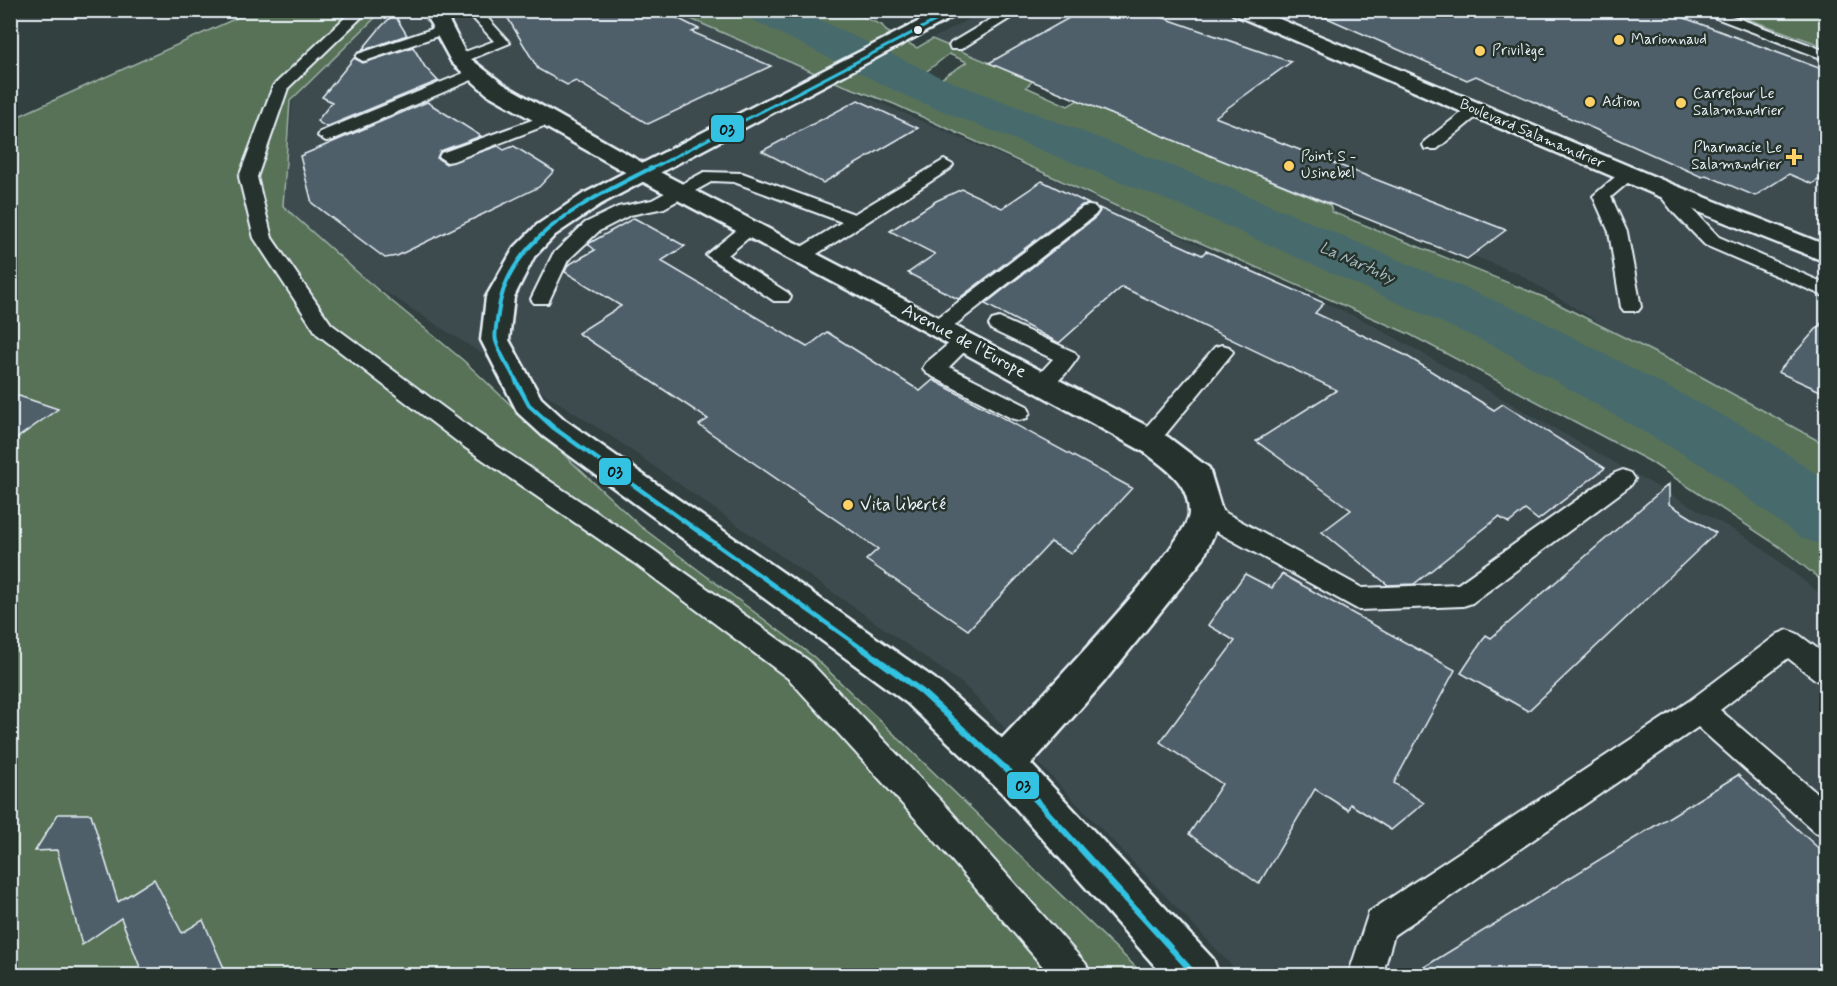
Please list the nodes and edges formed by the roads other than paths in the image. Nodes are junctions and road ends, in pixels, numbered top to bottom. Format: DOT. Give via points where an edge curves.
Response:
graph roads {
  1 [pos="362,10"];
  2 [pos="957,10"];
  3 [pos="1240,10"];
  4 [pos="1702,10"];
  5 [pos="1013,11"];
  6 [pos="478,16"];
  7 [pos="442,20"];
  8 [pos="956,46"];
  9 [pos="1827,56"];
  10 [pos="363,57"];
  11 [pos="468,66"];
  12 [pos="1475,110"];
  13 [pos="546,120"];
  14 [pos="326,136"];
  15 [pos="1431,145"];
  16 [pos="447,158"];
  17 [pos="944,165"];
  18 [pos="642,172"];
  19 [pos="1628,174"];
  20 [pos="680,190"];
  21 [pos="1665,190"];
  22 [pos="1089,211"];
  23 [pos="856,220"];
  24 [pos="750,229"];
  25 [pos="1827,254"];
  26 [pos="802,255"];
  27 [pos="1827,291"];
  28 [pos="781,297"];
  29 [pos="541,299"];
  30 [pos="1631,307"];
  31 [pos="999,325"];
  32 [pos="939,327"];
  33 [pos="964,341"];
  34 [pos="1222,352"];
  35 [pos="1042,383"];
  36 [pos="1019,412"];
  37 [pos="1148,440"];
  38 [pos="1623,479"];
  39 [pos="1206,514"];
  40 [pos="1827,671"];
  41 [pos="1699,710"];
  42 [pos="1003,766"];
  43 [pos="1827,821"];
  44 [pos="1074,975"];
  45 [pos="1196,975"];
  46 [pos="1365,975"];
  1 -- 44 [label="lane" via="281,86 248,177 263,238 324,329 471,440 643,556 799,670"];
  2 -- 18 [label="street"];
  3 -- 12 [label="street, Boulevard Salamandrier"];
  4 -- 9 [label="lane"];
  5 -- 8 [label="lane"];
  6 -- 11 [label="lane" via="503,43"];
  7 -- 10 [label="lane"];
  7 -- 11 [label="street, Avenue de l'Europe"];
  11 -- 13 [label="street, Avenue de l'Europe" via="495,89"];
  11 -- 14 [label="lane"];
  12 -- 15 [label="lane"];
  12 -- 19 [label="street, Boulevard Salamandrier"];
  13 -- 16 [label="lane"];
  13 -- 18 [label="street, Avenue de l'Europe"];
  17 -- 23 [label="lane"];
  18 -- 20 [label="street, Avenue de l'Europe"];
  18 -- 42 [label="street" via="592,198 546,230 523,254 500,297 495,340 529,405 554,428 921,691"];
  19 -- 21 [label="street, Boulevard Salamandrier"];
  19 -- 30 [label="lane" via="1602,196 1618,232"];
  20 -- 23 [label="lane" via="710,176 736,177"];
  20 -- 24 [label="street, Avenue de l'Europe"];
  20 -- 29 [label="lane" via="658,204 624,211 592,227 560,258"];
  21 -- 25 [label="street, Boulevard Salamandrier"];
  21 -- 27 [label="lane" via="1712,241"];
  22 -- 32 [label="lane"];
  23 -- 26 [label="lane"];
  24 -- 26 [label="street, Avenue de l'Europe"];
  24 -- 28 [label="lane" via="716,255"];
  26 -- 32 [label="street, Avenue de l'Europe"];
  31 -- 35 [label="lane" via="1066,357"];
  32 -- 33 [label="street, Avenue de l'Europe"];
  33 -- 35 [label="street, Avenue de l'Europe"];
  33 -- 36 [label="lane" via="934,368"];
  34 -- 37 [label="lane"];
  35 -- 37 [label="street, Avenue de l'Europe"];
  37 -- 39 [label="street, Avenue de l'Europe" via="1197,477"];
  38 -- 39 [label="lane" via="1463,595 1359,599"];
  39 -- 42 [label="street" via="1191,549 1091,670"];
  40 -- 41 [label="lane" via="1788,642"];
  41 -- 43 [label="lane"];
  41 -- 46 [label="lane" via="1381,924"];
  42 -- 45 [label="street"];
}
